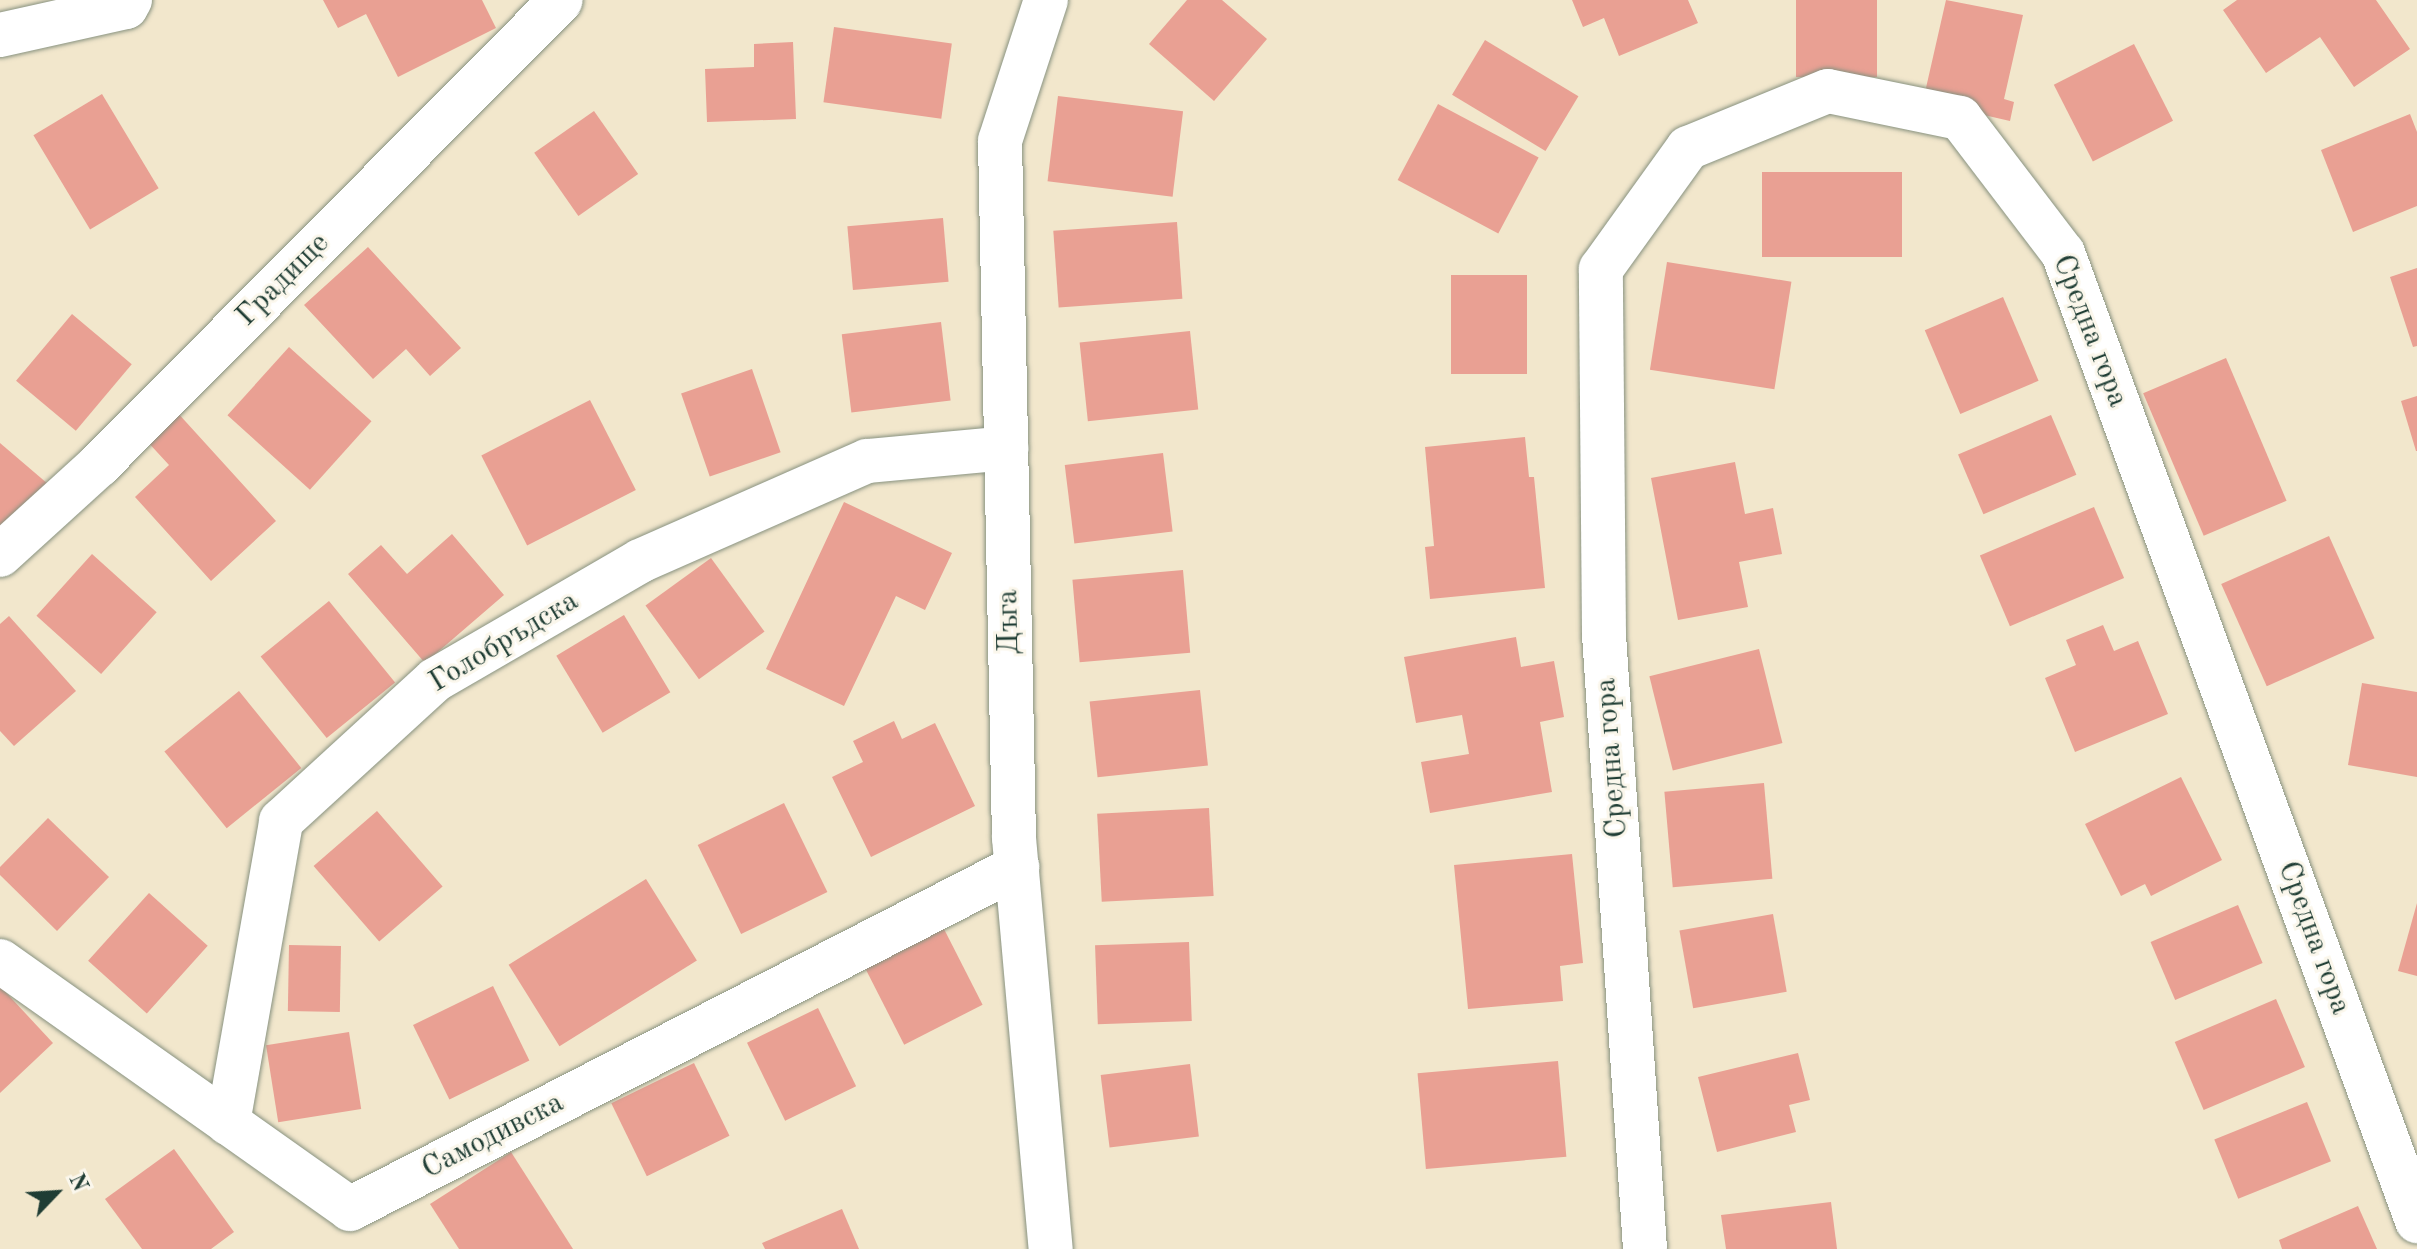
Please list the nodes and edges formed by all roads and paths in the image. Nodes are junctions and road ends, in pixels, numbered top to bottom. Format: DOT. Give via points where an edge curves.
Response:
graph roads {
  1 [pos="130,0"];
  2 [pos="561,0"];
  3 [pos="1046,0"];
  4 [pos="0,35"];
  5 [pos="1006,448"];
  6 [pos="0,555"];
  7 [pos="1017,867"];
  8 [pos="0,961"];
  9 [pos="228,1123"];
  10 [pos="2417,1221"];
  11 [pos="1051,1249"];
  12 [pos="1645,1249"];
  1 -- 4 [label="street" via="126,7"];
  2 -- 6 [label="street, Градище" via="99,465"];
  3 -- 5 [label="street, Дъга" via="1000,141"];
  5 -- 7 [label="street, Дъга"];
  5 -- 9 [label="street, Голобръдска" via="867,461 640,561 435,680 281,821"];
  7 -- 9 [label="street, Самодивска" via="350,1209"];
  7 -- 11 [label="street, Дъга"];
  8 -- 9 [label="street, Самодивска"];
  10 -- 12 [label="street, Средна гора" via="2063,253 1960,118 1828,91 1688,148 1601,269 1604,635"];
}
